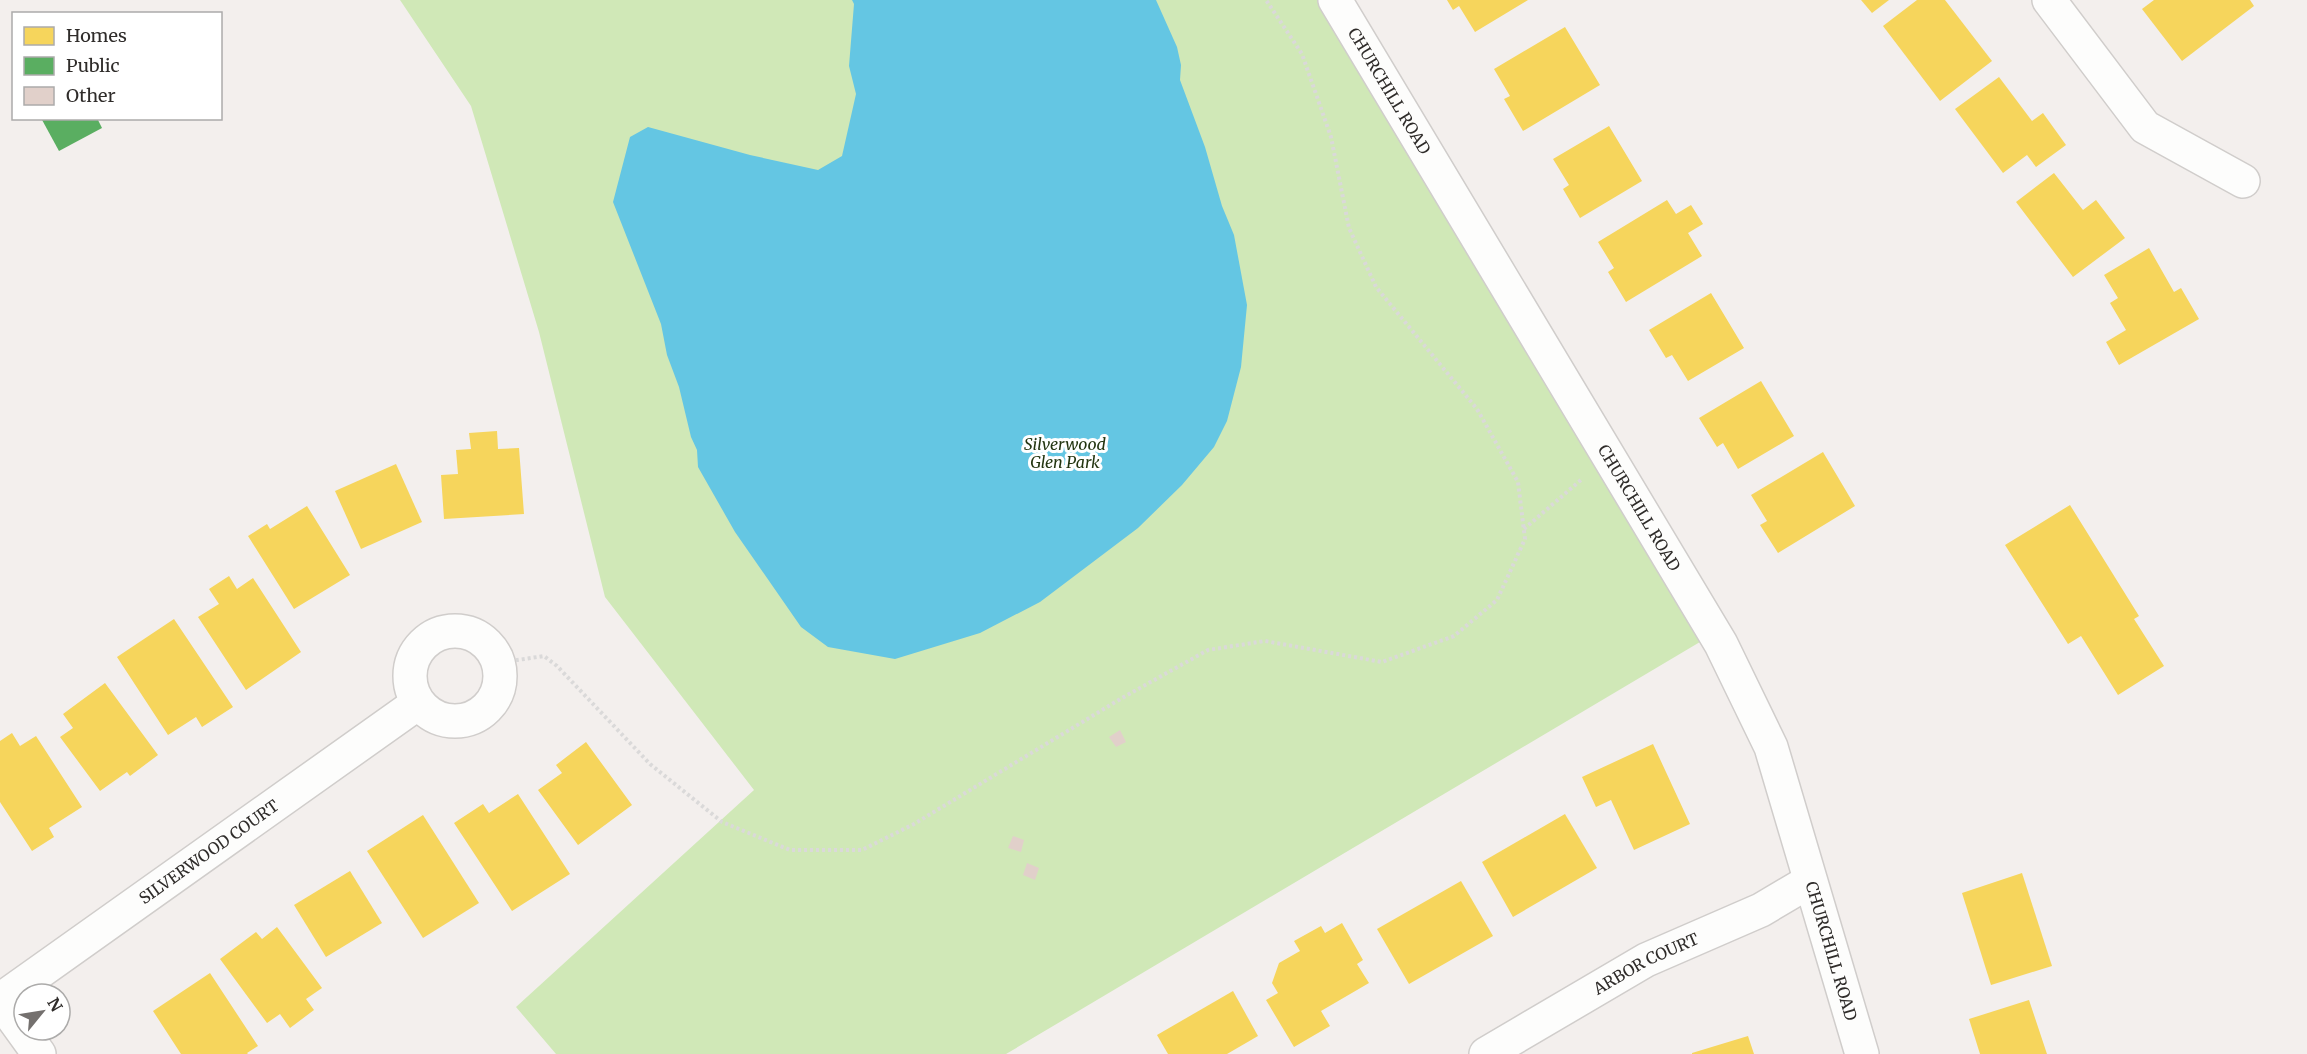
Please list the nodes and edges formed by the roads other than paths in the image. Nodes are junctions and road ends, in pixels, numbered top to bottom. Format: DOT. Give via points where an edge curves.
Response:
graph roads {
  1 [pos="1335,0"];
  2 [pos="2049,0"];
  3 [pos="2242,181"];
  4 [pos="418,703"];
  5 [pos="1810,881"];
  6 [pos="0,1000"];
  7 [pos="39,1054"];
  8 [pos="1485,1054"];
  9 [pos="1862,1054"];
  1 -- 5 [label="street, CHURCHILL ROAD" via="1721,644 1771,747"];
  2 -- 3 [label="street" via="2145,127"];
  4 -- 4 [label="street" via="444,720 460,721 475,716 496,694 500,679 491,650 480,639 460,632 440,633 427,640 411,663 412,690"];
  4 -- 6 [label="street, SILVERWOOD COURT"];
  5 -- 8 [label="street, ARBOR COURT" via="1761,910 1646,960"];
  5 -- 9 [label="street, CHURCHILL ROAD"];
  6 -- 7 [label="street"];
}
